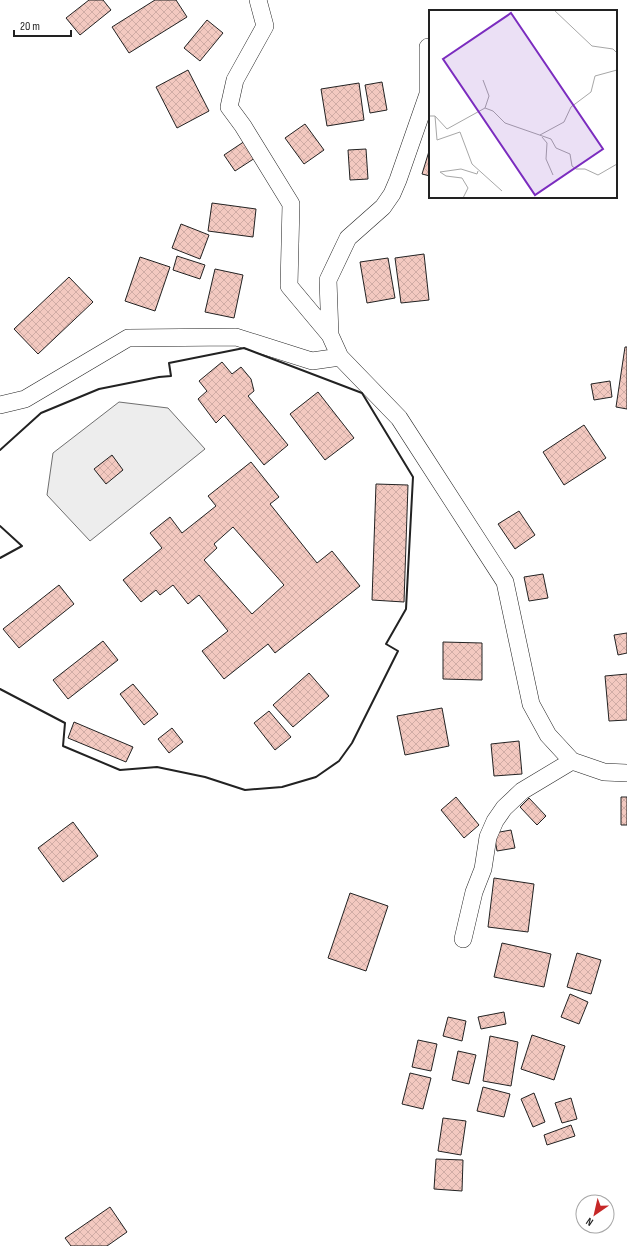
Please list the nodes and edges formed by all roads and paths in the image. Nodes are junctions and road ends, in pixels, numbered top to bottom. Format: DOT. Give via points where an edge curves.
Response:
graph roads {
  1 [pos="258,0"];
  2 [pos="428,47"];
  3 [pos="330,335"];
  4 [pos="340,357"];
  5 [pos="0,405"];
  6 [pos="572,761"];
  7 [pos="627,773"];
  8 [pos="463,940"];
  1 -- 3 [label="street" via="265,26 235,80 229,107 291,204 289,286"];
  2 -- 3 [label="street" via="428,94 398,180 383,207 348,238 328,280"];
  3 -- 4 [label="street"];
  4 -- 5 [label="street" via="312,361 236,336 128,338 25,399"];
  4 -- 6 [label="street" via="398,418 505,582 531,704 548,736"];
  6 -- 7 [label="street" via="604,772"];
  6 -- 8 [label="street" via="522,791 504,808 495,821 488,837"];
}
